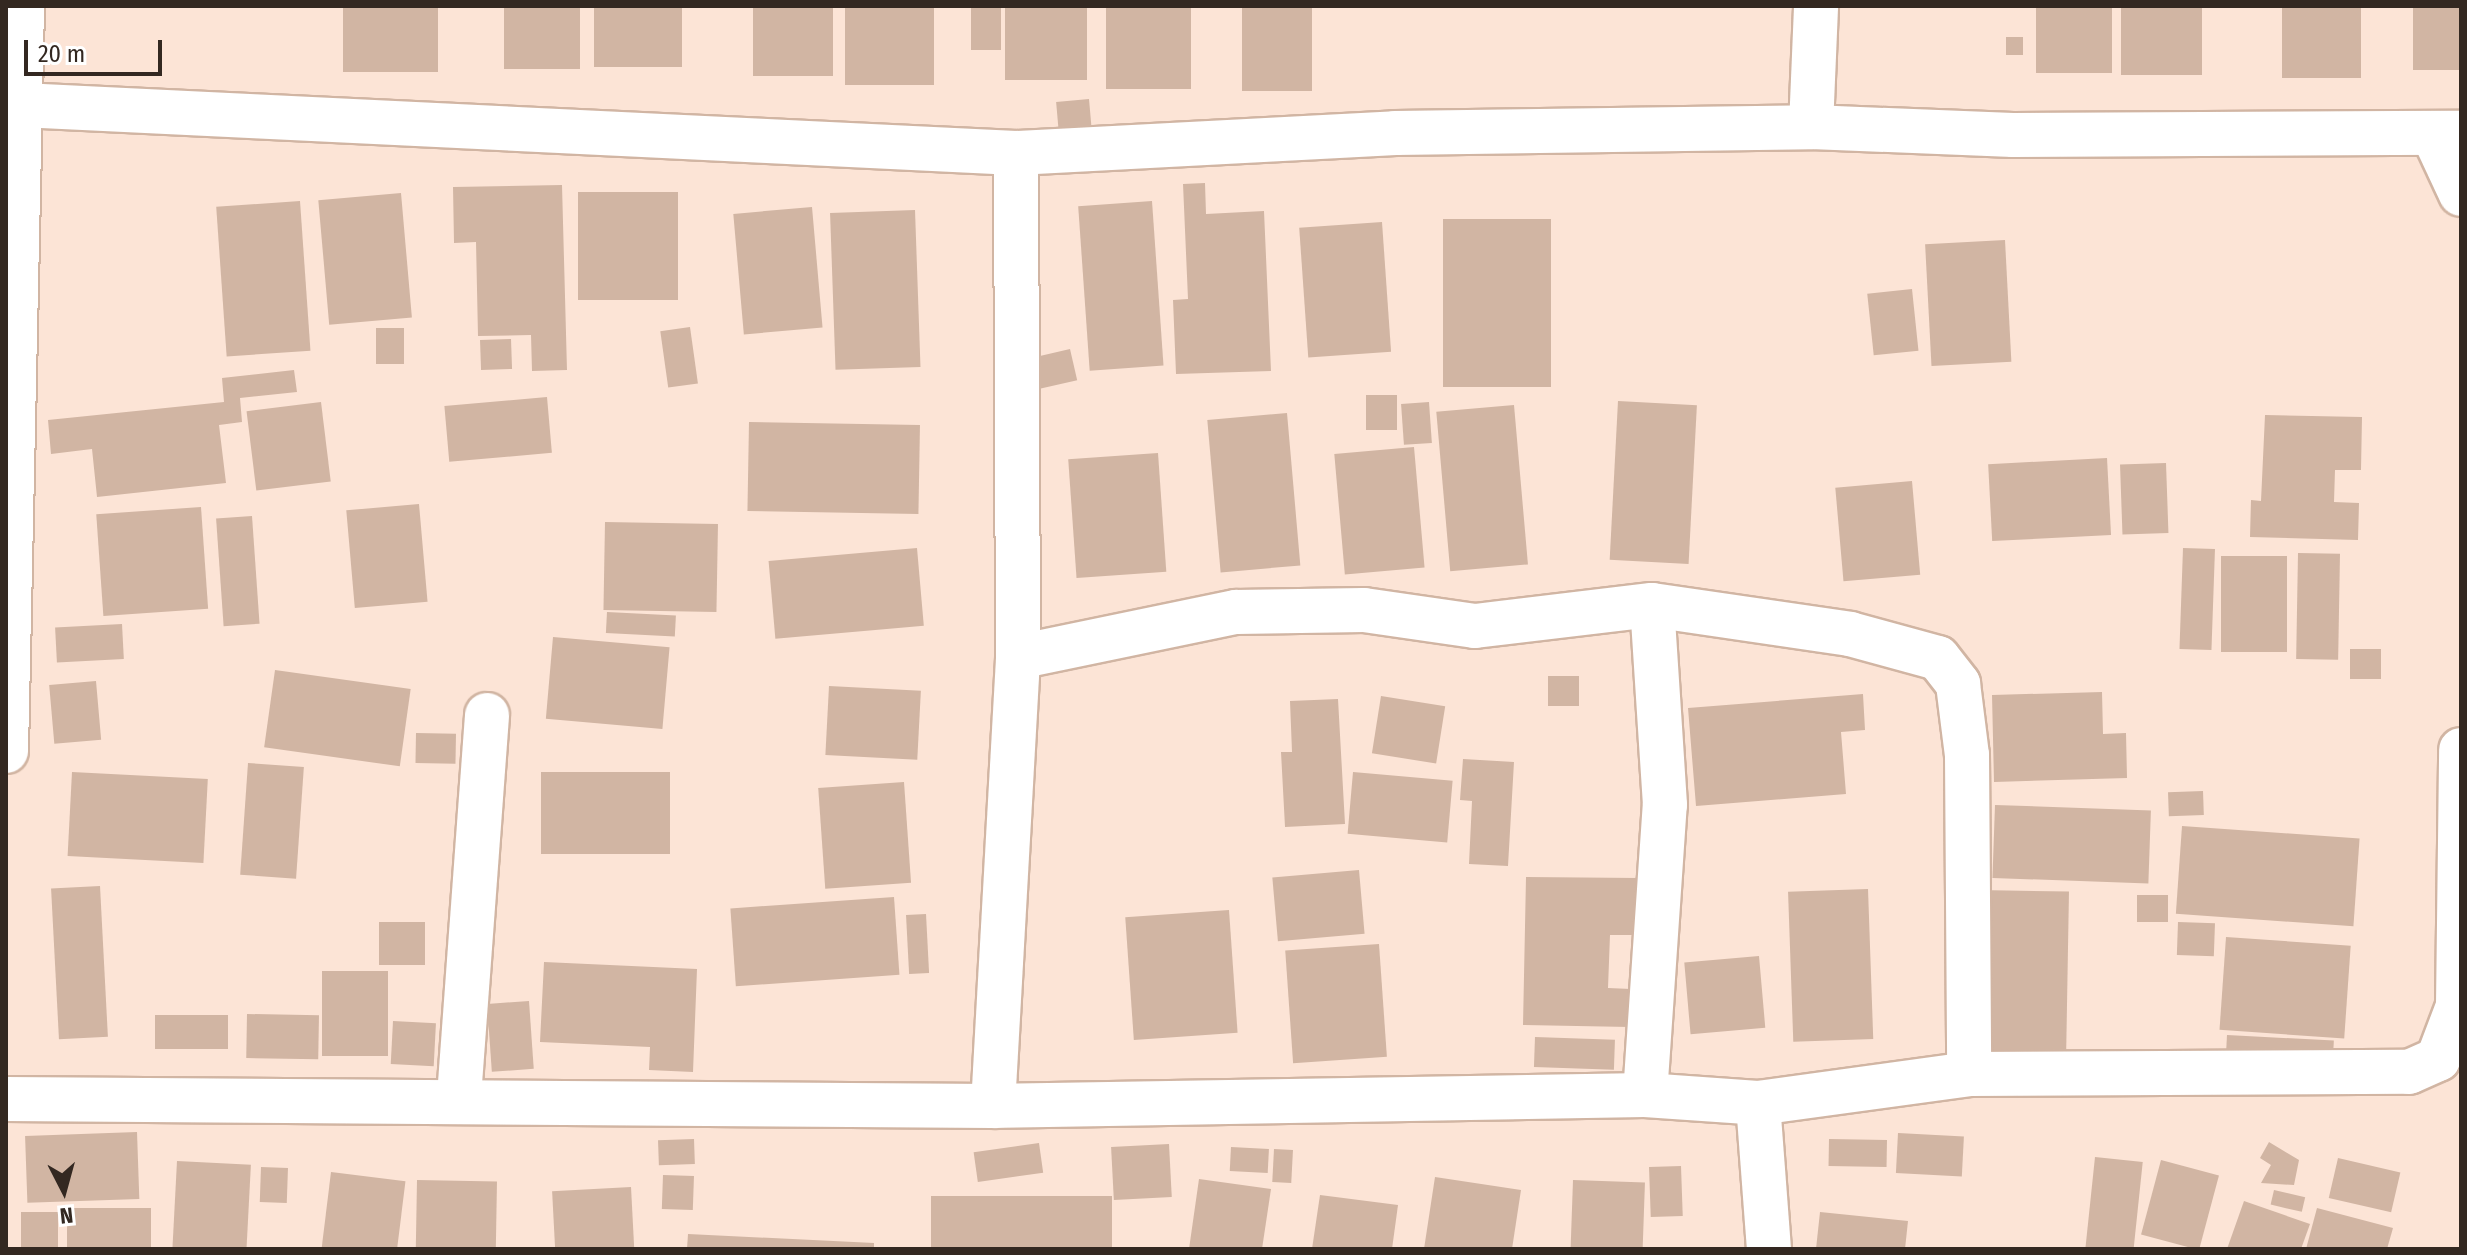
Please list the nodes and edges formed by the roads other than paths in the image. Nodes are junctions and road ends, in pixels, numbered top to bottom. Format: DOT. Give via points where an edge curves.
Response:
graph roads {
  1 [pos="22,6"];
  2 [pos="1816,6"];
  3 [pos="21,105"];
  4 [pos="1811,127"];
  5 [pos="2447,134"];
  6 [pos="1016,153"];
  7 [pos="2461,194"];
  8 [pos="1652,605"];
  9 [pos="1018,657"];
  10 [pos="487,715"];
  11 [pos="2461,750"];
  12 [pos="6,751"];
  13 [pos="1969,1074"];
  14 [pos="1645,1095"];
  15 [pos="459,1097"];
  16 [pos="6,1099"];
  17 [pos="1758,1103"];
  18 [pos="993,1106"];
  19 [pos="1769,1249"];
  1 -- 3 [label="street"];
  2 -- 4 [label="street"];
  3 -- 6 [label="street"];
  3 -- 12 [label="street"];
  4 -- 5 [label="street" via="2013,135"];
  4 -- 6 [label="street" via="1395,133"];
  5 -- 7 [label="street"];
  6 -- 9 [label="street"];
  8 -- 9 [label="street" via="1475,626 1364,610 1236,612"];
  8 -- 13 [label="street" via="1850,634 1938,658 1951,670 1967,755"];
  8 -- 14 [label="street" via="1665,805"];
  9 -- 18 [label="street"];
  10 -- 15 [label="street"];
  11 -- 13 [label="street" via="2458,1006 2438,1059 2409,1072"];
  13 -- 17 [label="street"];
  14 -- 17 [label="street"];
  14 -- 18 [label="street"];
  15 -- 16 [label="street"];
  15 -- 18 [label="street"];
  17 -- 19 [label="street"];
}
